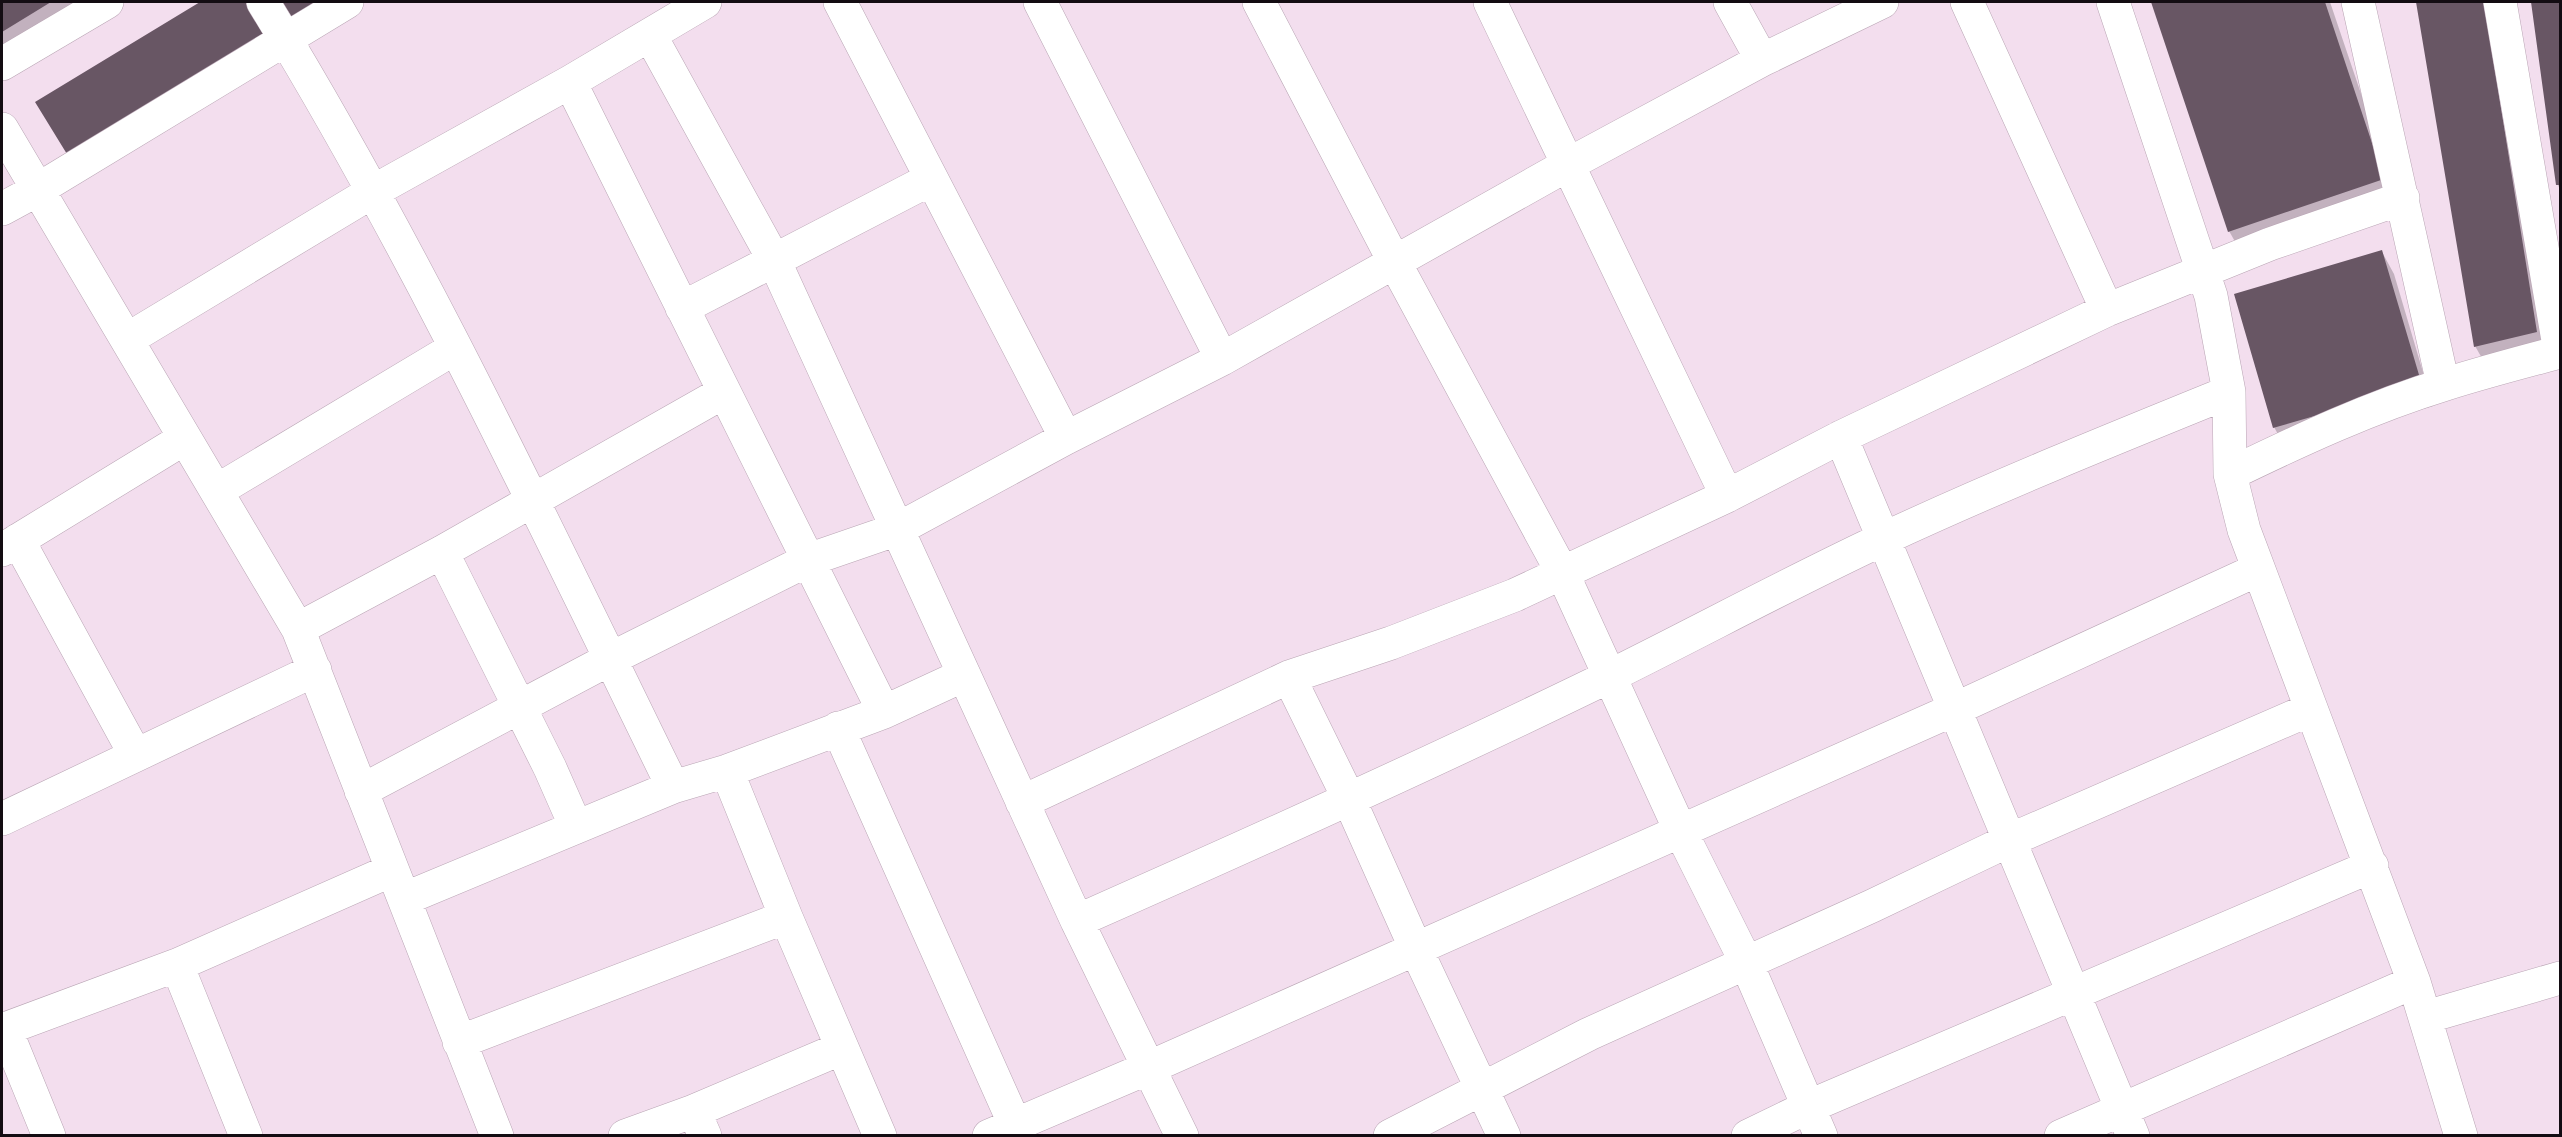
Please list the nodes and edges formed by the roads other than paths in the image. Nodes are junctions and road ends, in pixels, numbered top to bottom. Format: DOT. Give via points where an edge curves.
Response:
graph roads {
  1 [pos="107,2"];
  2 [pos="263,2"];
  3 [pos="347,2"];
  4 [pos="705,2"];
  5 [pos="840,2"];
  6 [pos="1040,2"];
  7 [pos="1259,2"];
  8 [pos="1490,2"];
  9 [pos="1730,2"];
  10 [pos="1882,2"];
  11 [pos="1967,2"];
  12 [pos="2113,2"];
  13 [pos="2358,2"];
  14 [pos="2500,2"];
  15 [pos="650,35"];
  16 [pos="285,39"];
  17 [pos="1762,60"];
  18 [pos="2,64"];
  19 [pos="570,82"];
  20 [pos="2,129"];
  21 [pos="1569,164"];
  22 [pos="931,179"];
  23 [pos="38,190"];
  24 [pos="372,192"];
  25 [pos="2403,198"];
  26 [pos="2,209"];
  27 [pos="774,260"];
  28 [pos="1395,263"];
  29 [pos="2204,270"];
  30 [pos="682,308"];
  31 [pos="2107,310"];
  32 [pos="128,339"];
  33 [pos="454,348"];
  34 [pos="2560,352"];
  35 [pos="1222,359"];
  36 [pos="2443,384"];
  37 [pos="724,392"];
  38 [pos="2229,392"];
  39 [pos="1841,437"];
  40 [pos="185,438"];
  41 [pos="1066,438"];
  42 [pos="2230,474"];
  43 [pos="218,490"];
  44 [pos="1726,496"];
  45 [pos="533,501"];
  46 [pos="898,529"];
  47 [pos="1884,538"];
  48 [pos="10,545"];
  49 [pos="442,552"];
  50 [pos="808,560"];
  51 [pos="2257,570"];
  52 [pos="1562,572"];
  53 [pos="298,629"];
  54 [pos="610,658"];
  55 [pos="315,670"];
  56 [pos="964,675"];
  57 [pos="1288,676"];
  58 [pos="1610,676"];
  59 [pos="519,707"];
  60 [pos="1955,709"];
  61 [pos="2311,709"];
  62 [pos="884,712"];
  63 [pos="838,728"];
  64 [pos="135,754"];
  65 [pos="727,771"];
  66 [pos="673,787"];
  67 [pos="361,790"];
  68 [pos="1349,799"];
  69 [pos="1022,802"];
  70 [pos="2,819"];
  71 [pos="576,827"];
  72 [pos="1680,830"];
  73 [pos="2010,840"];
  74 [pos="2372,866"];
  75 [pos="398,885"];
  76 [pos="786,917"];
  77 [pos="1077,921"];
  78 [pos="1416,949"];
  79 [pos="1746,962"];
  80 [pos="177,965"];
  81 [pos="2560,978"];
  82 [pos="2414,982"];
  83 [pos="2074,995"];
  84 [pos="2426,1017"];
  85 [pos="3,1029"];
  86 [pos="459,1042"];
  87 [pos="842,1048"];
  88 [pos="1148,1068"];
  89 [pos="1482,1088"];
  90 [pos="1816,1121"];
  91 [pos="699,1123"];
  92 [pos="2127,1123"];
  93 [pos="1008,1132"];
  94 [pos="49,1136"];
  95 [pos="246,1136"];
  96 [pos="497,1136"];
  97 [pos="625,1136"];
  98 [pos="880,1136"];
  99 [pos="1182,1136"];
  100 [pos="1390,1136"];
  101 [pos="1504,1136"];
  102 [pos="1748,1136"];
  103 [pos="2061,1136"];
  104 [pos="2461,1136"];
  1 -- 18 [label="street"];
  2 -- 16 [label="street"];
  3 -- 16 [label="street"];
  4 -- 15 [label="street"];
  5 -- 22 [label="street"];
  6 -- 35 [label="street"];
  7 -- 28 [label="street"];
  8 -- 21 [label="street"];
  9 -- 17 [label="street"];
  10 -- 17 [label="street"];
  11 -- 31 [label="street"];
  12 -- 29 [label="street"];
  13 -- 25 [label="street"];
  14 -- 34 [label="street"];
  15 -- 19 [label="street"];
  15 -- 27 [label="street"];
  16 -- 23 [label="street"];
  16 -- 24 [label="street"];
  17 -- 21 [label="street"];
  19 -- 24 [label="street"];
  19 -- 30 [label="street"];
  20 -- 23 [label="street"];
  21 -- 28 [label="street"];
  21 -- 44 [label="street"];
  22 -- 27 [label="street"];
  22 -- 41 [label="street"];
  23 -- 26 [label="street"];
  23 -- 32 [label="street"];
  24 -- 32 [label="street"];
  24 -- 33 [label="street"];
  25 -- 29 [label="street"];
  25 -- 36 [label="street"];
  27 -- 30 [label="street"];
  27 -- 46 [label="street"];
  28 -- 35 [label="street"];
  28 -- 52 [label="street"];
  29 -- 31 [label="street"];
  29 -- 38 [label="street"];
  30 -- 37 [label="street"];
  31 -- 39 [label="street"];
  32 -- 40 [label="street"];
  33 -- 43 [label="street"];
  33 -- 45 [label="street"];
  34 -- 36 [label="street"];
  35 -- 41 [label="street"];
  36 -- 42 [label="street" via="2290,445"];
  37 -- 45 [label="street"];
  37 -- 50 [label="street"];
  38 -- 42 [label="street"];
  38 -- 47 [label="street"];
  39 -- 44 [label="street"];
  39 -- 47 [label="street"];
  40 -- 43 [label="street"];
  40 -- 48 [label="street"];
  41 -- 46 [label="street"];
  42 -- 51 [label="street"];
  43 -- 53 [label="street"];
  44 -- 52 [label="street"];
  45 -- 49 [label="street"];
  45 -- 54 [label="street"];
  46 -- 50 [label="street"];
  46 -- 56 [label="street"];
  47 -- 58 [label="street"];
  47 -- 60 [label="street"];
  48 -- 64 [label="street"];
  49 -- 53 [label="street"];
  49 -- 59 [label="street"];
  50 -- 54 [label="street"];
  50 -- 62 [label="street"];
  51 -- 60 [label="street"];
  51 -- 61 [label="street"];
  52 -- 57 [label="street" via="1391,644"];
  52 -- 58 [label="street"];
  53 -- 55 [label="street"];
  54 -- 59 [label="street"];
  54 -- 66 [label="street"];
  55 -- 64 [label="street"];
  55 -- 67 [label="street"];
  56 -- 62 [label="street"];
  56 -- 69 [label="street"];
  57 -- 68 [label="street"];
  57 -- 69 [label="street"];
  58 -- 68 [label="street"];
  58 -- 72 [label="street"];
  59 -- 67 [label="street"];
  59 -- 71 [label="street"];
  60 -- 72 [label="street"];
  60 -- 73 [label="street"];
  61 -- 73 [label="street"];
  61 -- 74 [label="street"];
  62 -- 63 [label="street"];
  63 -- 65 [label="street"];
  63 -- 93 [label="street"];
  64 -- 70 [label="street"];
  65 -- 66 [label="street"];
  65 -- 76 [label="street"];
  66 -- 71 [label="street"];
  67 -- 75 [label="street"];
  68 -- 77 [label="street"];
  68 -- 78 [label="street"];
  69 -- 77 [label="street"];
  71 -- 75 [label="street"];
  72 -- 78 [label="street"];
  72 -- 79 [label="street"];
  73 -- 79 [label="street"];
  73 -- 83 [label="street"];
  74 -- 82 [label="street"];
  74 -- 83 [label="street"];
  75 -- 80 [label="street"];
  75 -- 86 [label="street"];
  76 -- 86 [label="street"];
  76 -- 87 [label="street"];
  77 -- 88 [label="street"];
  78 -- 88 [label="street"];
  78 -- 89 [label="street"];
  79 -- 89 [label="street"];
  79 -- 90 [label="street"];
  80 -- 85 [label="street"];
  80 -- 95 [label="street"];
  81 -- 84 [label="street"];
  82 -- 84 [label="street"];
  82 -- 92 [label="street"];
  83 -- 90 [label="street"];
  83 -- 92 [label="street"];
  84 -- 104 [label="street"];
  85 -- 94 [label="street"];
  86 -- 96 [label="street"];
  87 -- 91 [label="street"];
  87 -- 98 [label="street"];
  88 -- 93 [label="street"];
  88 -- 99 [label="street"];
  89 -- 100 [label="street"];
  89 -- 101 [label="street"];
  90 -- 102 [label="street"];
  91 -- 97 [label="street"];
  92 -- 103 [label="street"];
}
